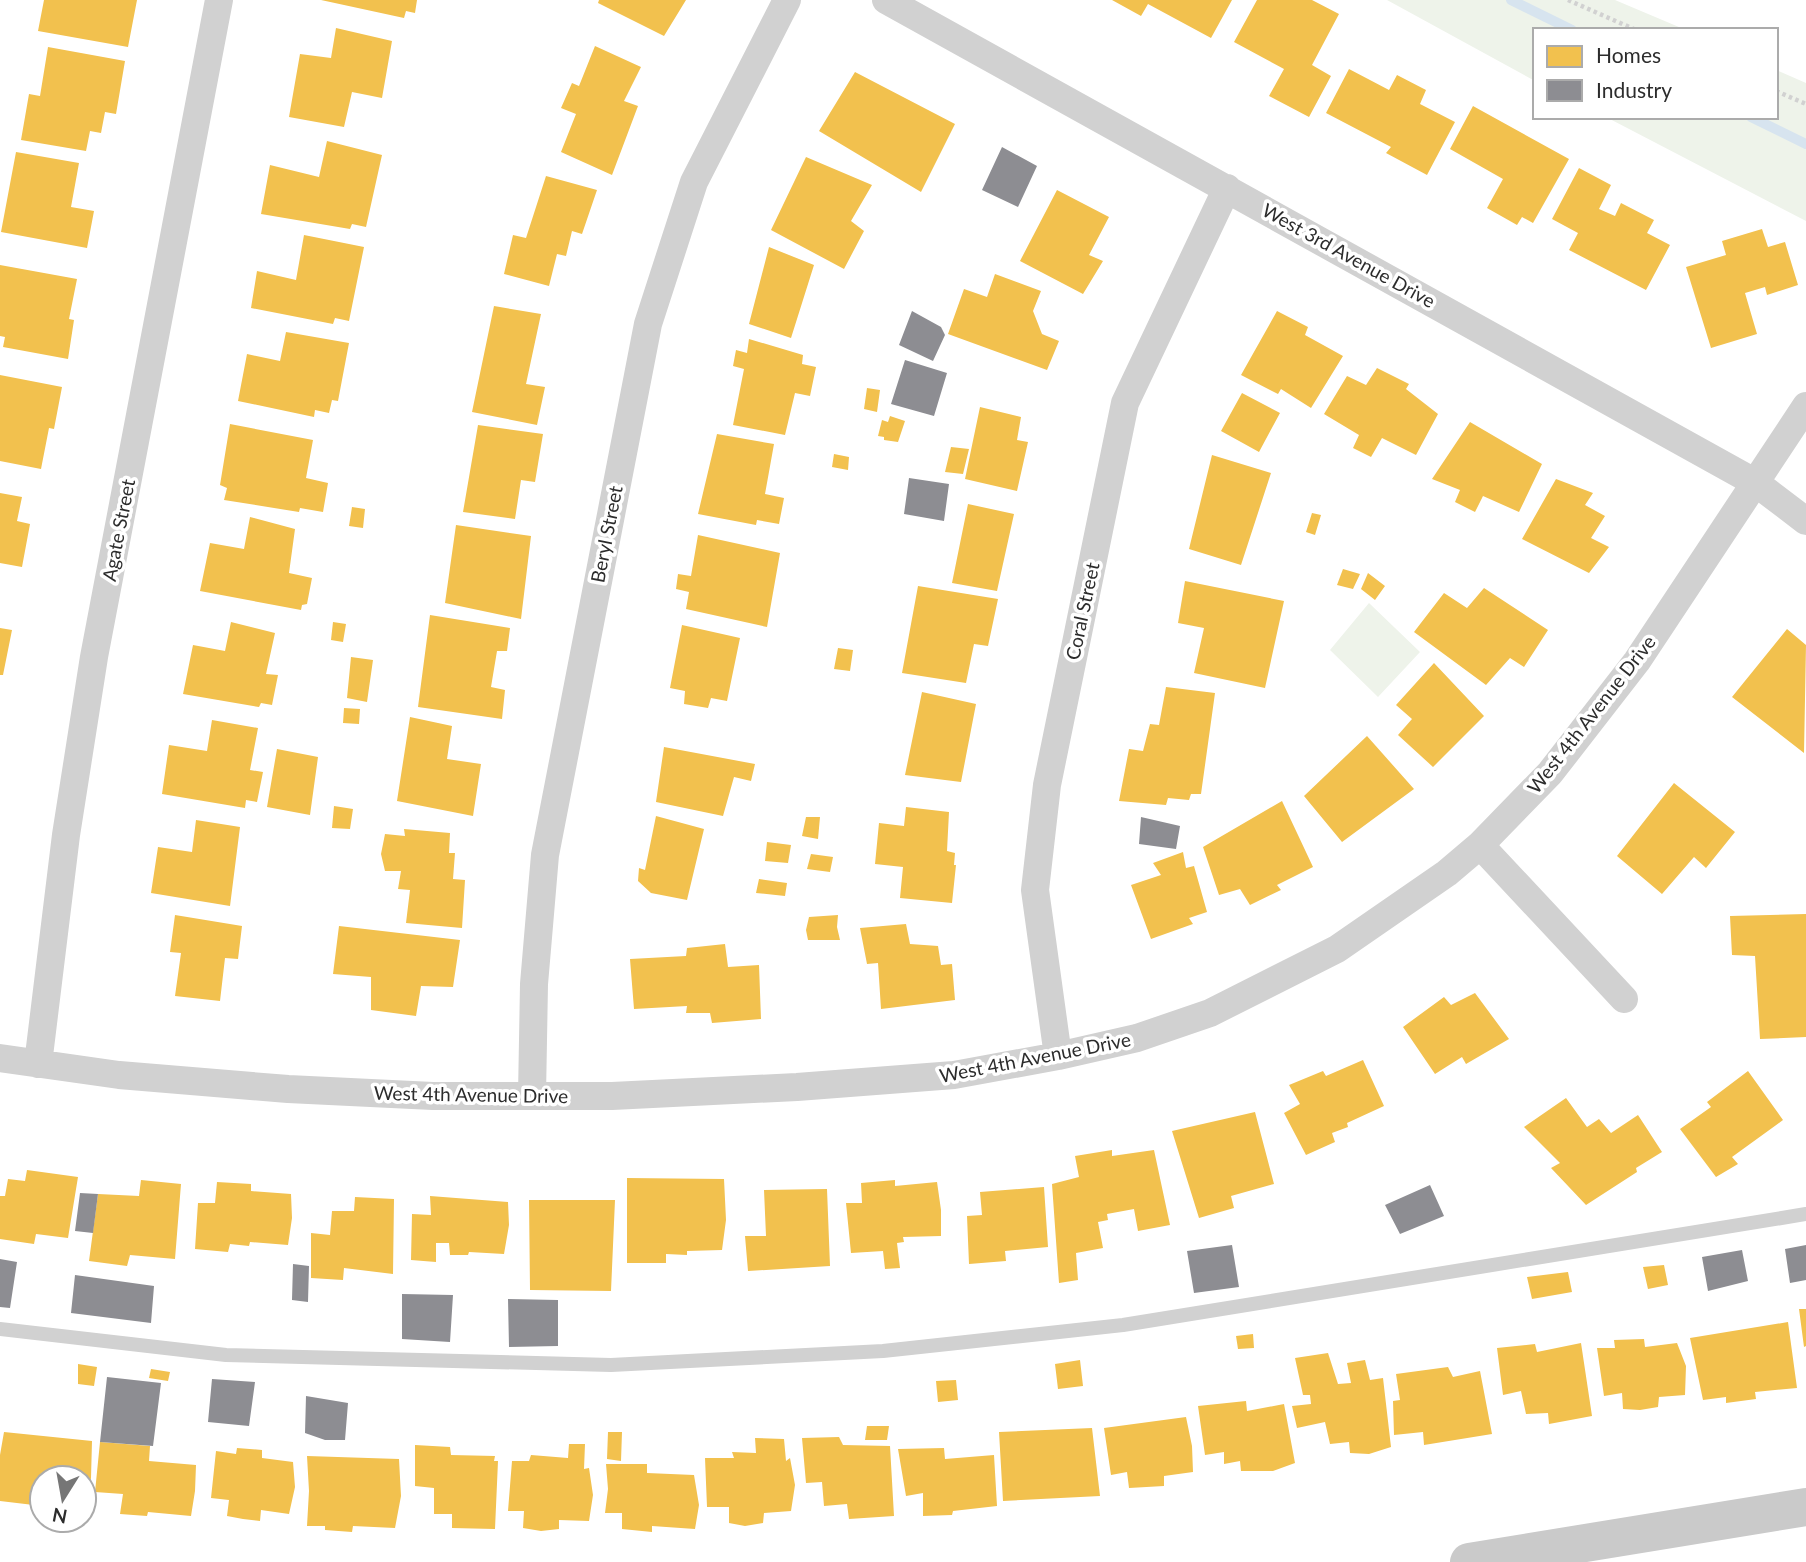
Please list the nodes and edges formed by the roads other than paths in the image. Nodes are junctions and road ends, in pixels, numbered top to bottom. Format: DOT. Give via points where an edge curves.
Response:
graph roads {
  1 [pos="219,0"];
  2 [pos="787,0"];
  3 [pos="886,0"];
  4 [pos="1227,188"];
  5 [pos="1806,406"];
  6 [pos="1756,483"];
  7 [pos="1806,521"];
  8 [pos="1480,845"];
  9 [pos="1624,999"];
  10 [pos="1058,1056"];
  11 [pos="0,1058"];
  12 [pos="38,1064"];
  13 [pos="532,1096"];
  14 [pos="1806,1214"];
  15 [pos="0,1329"];
  16 [pos="1806,1507"];
  17 [pos="1469,1562"];
  1 -- 12 [label="street, Agate Street" via="94,657"];
  2 -- 13 [label="street, Beryl Street" via="694,182 648,324 545,855 534,984"];
  3 -- 4 [label="street, West 3rd Avenue Drive"];
  4 -- 6 [label="street, West 3rd Avenue Drive"];
  4 -- 10 [label="street, Coral Street" via="1125,403 1047,785 1035,890"];
  5 -- 6 [label="street, West 4th Avenue Drive"];
  6 -- 7 [label="street, West 3rd Avenue Drive"];
  6 -- 8 [label="street, West 4th Avenue Drive" via="1637,661 1550,773"];
  8 -- 9 [label="street"];
  8 -- 10 [label="street, West 4th Avenue Drive" via="1337,949 1210,1013 1137,1038"];
  10 -- 13 [label="street, West 4th Avenue Drive" via="954,1075 797,1087"];
  11 -- 12 [label="street, West 4th Avenue Drive"];
  12 -- 13 [label="street, West 4th Avenue Drive" via="288,1089"];
  14 -- 15 [label="lane" via="1123,1325 870,1351 556,1364 226,1355"];
  16 -- 17 [label="main road"];
}
